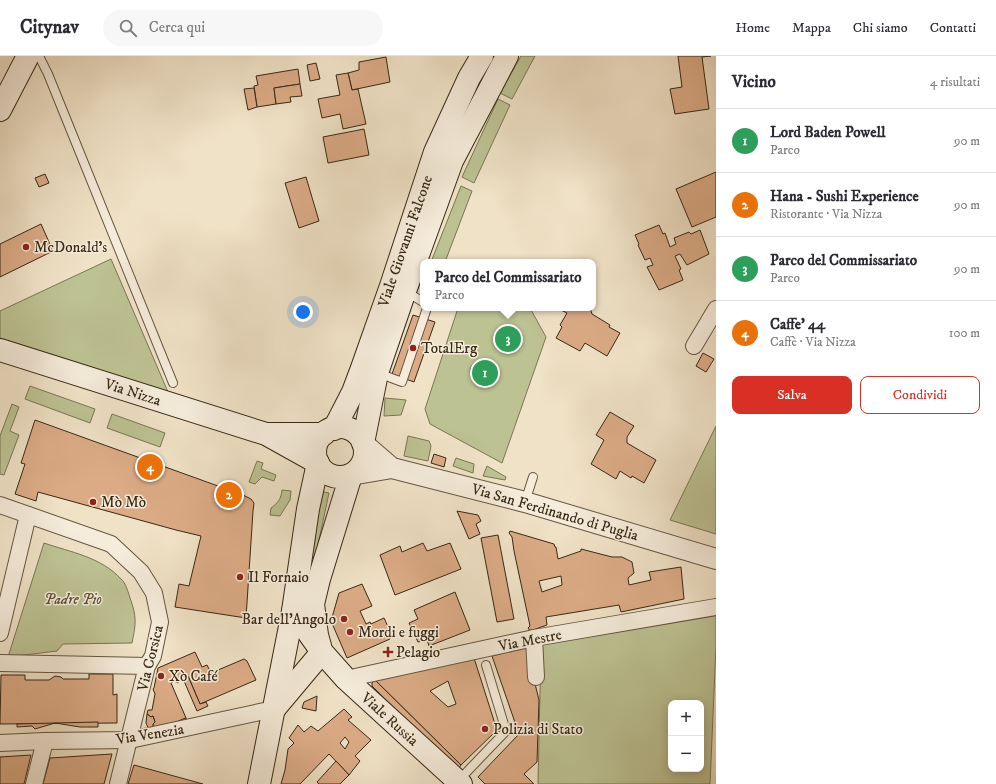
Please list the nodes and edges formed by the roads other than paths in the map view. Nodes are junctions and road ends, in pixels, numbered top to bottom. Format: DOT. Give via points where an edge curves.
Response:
graph roads {
  1 [pos="28,56"];
  2 [pos="39,56"];
  3 [pos="482,56"];
  4 [pos="507,56"];
  5 [pos="0,110"];
  6 [pos="398,288"];
  7 [pos="420,300"];
  8 [pos="716,309"];
  9 [pos="426,311"];
  10 [pos="694,346"];
  11 [pos="0,350"];
  12 [pos="369,370"];
  13 [pos="173,383"];
  14 [pos="329,431"];
  15 [pos="266,434"];
  16 [pos="363,443"];
  17 [pos="318,463"];
  18 [pos="392,468"];
  19 [pos="351,475"];
  20 [pos="533,477"];
  21 [pos="525,502"];
  22 [pos="0,505"];
  23 [pos="28,515"];
  24 [pos="716,559"];
  25 [pos="716,607"];
  26 [pos="293,611"];
  27 [pos="0,633"];
  28 [pos="534,638"];
  29 [pos="322,652"];
  30 [pos="0,663"];
  31 [pos="486,665"];
  32 [pos="147,666"];
  33 [pos="536,677"];
  34 [pos="346,679"];
  35 [pos="274,709"];
  36 [pos="130,740"];
  37 [pos="45,741"];
  38 [pos="0,743"];
  39 [pos="460,782"];
  40 [pos="34,784"];
  41 [pos="118,784"];
  42 [pos="259,784"];
  1 -- 5 [label="main road"];
  2 -- 13 [label="lane"];
  3 -- 6 [label="main road, Viale Giovanni Falcone" via="469,78 435,152"];
  4 -- 6 [label="main road, Viale Giovanni Falcone" via="452,161"];
  6 -- 7 [label="lane"];
  6 -- 12 [label="main road, Viale Giovanni Falcone"];
  8 -- 10 [label="street"];
  9 -- 12 [label="lane" via="402,382"];
  11 -- 15 [label="main road, Via Nizza"];
  12 -- 14 [label="main road, Viale Giovanni Falcone"];
  12 -- 16 [label="main road, Viale Giovanni Falcone"];
  14 -- 15 [label="main road, Via Nizza"];
  14 -- 16 [label="main road" via="341,428 354,432"];
  14 -- 17 [label="main road" via="319,440 316,448"];
  15 -- 17 [label="main road, Via Nizza"];
  16 -- 18 [label="street, Via San Ferdinando di Puglia"];
  16 -- 19 [label="main road" via="365,458 362,465"];
  17 -- 19 [label="main road" via="322,470 336,477"];
  17 -- 26 [label="main road" via="308,509"];
  18 -- 19 [label="street, Via San Ferdinando di Puglia"];
  18 -- 21 [label="street, Via San Ferdinando di Puglia"];
  19 -- 29 [label="main road" via="313,604"];
  20 -- 21 [label="lane"];
  21 -- 24 [label="street, Via San Ferdinando di Puglia"];
  22 -- 23 [label="street, Via Corsica"];
  23 -- 27 [label="street"];
  23 -- 32 [label="street, Via Corsica" via="111,544 141,572 154,593 160,622 153,656"];
  25 -- 28 [label="street, Via Mestre"];
  26 -- 29 [label="main road"];
  26 -- 35 [label="main road"];
  28 -- 33 [label="street"];
  28 -- 34 [label="street, Via Mestre"];
  29 -- 34 [label="main road, Viale Russia"];
  29 -- 35 [label="main road"];
  30 -- 32 [label="street"];
  31 -- 39 [label="lane" via="506,731"];
  32 -- 36 [label="street, Via Corsica"];
  34 -- 39 [label="main road, Viale Russia"];
  35 -- 36 [label="street, Via Venezia"];
  35 -- 42 [label="main road"];
  36 -- 37 [label="street, Via Venezia"];
  36 -- 41 [label="street, Via Corsica"];
  37 -- 38 [label="street, Via Venezia"];
  37 -- 40 [label="street"];
}
